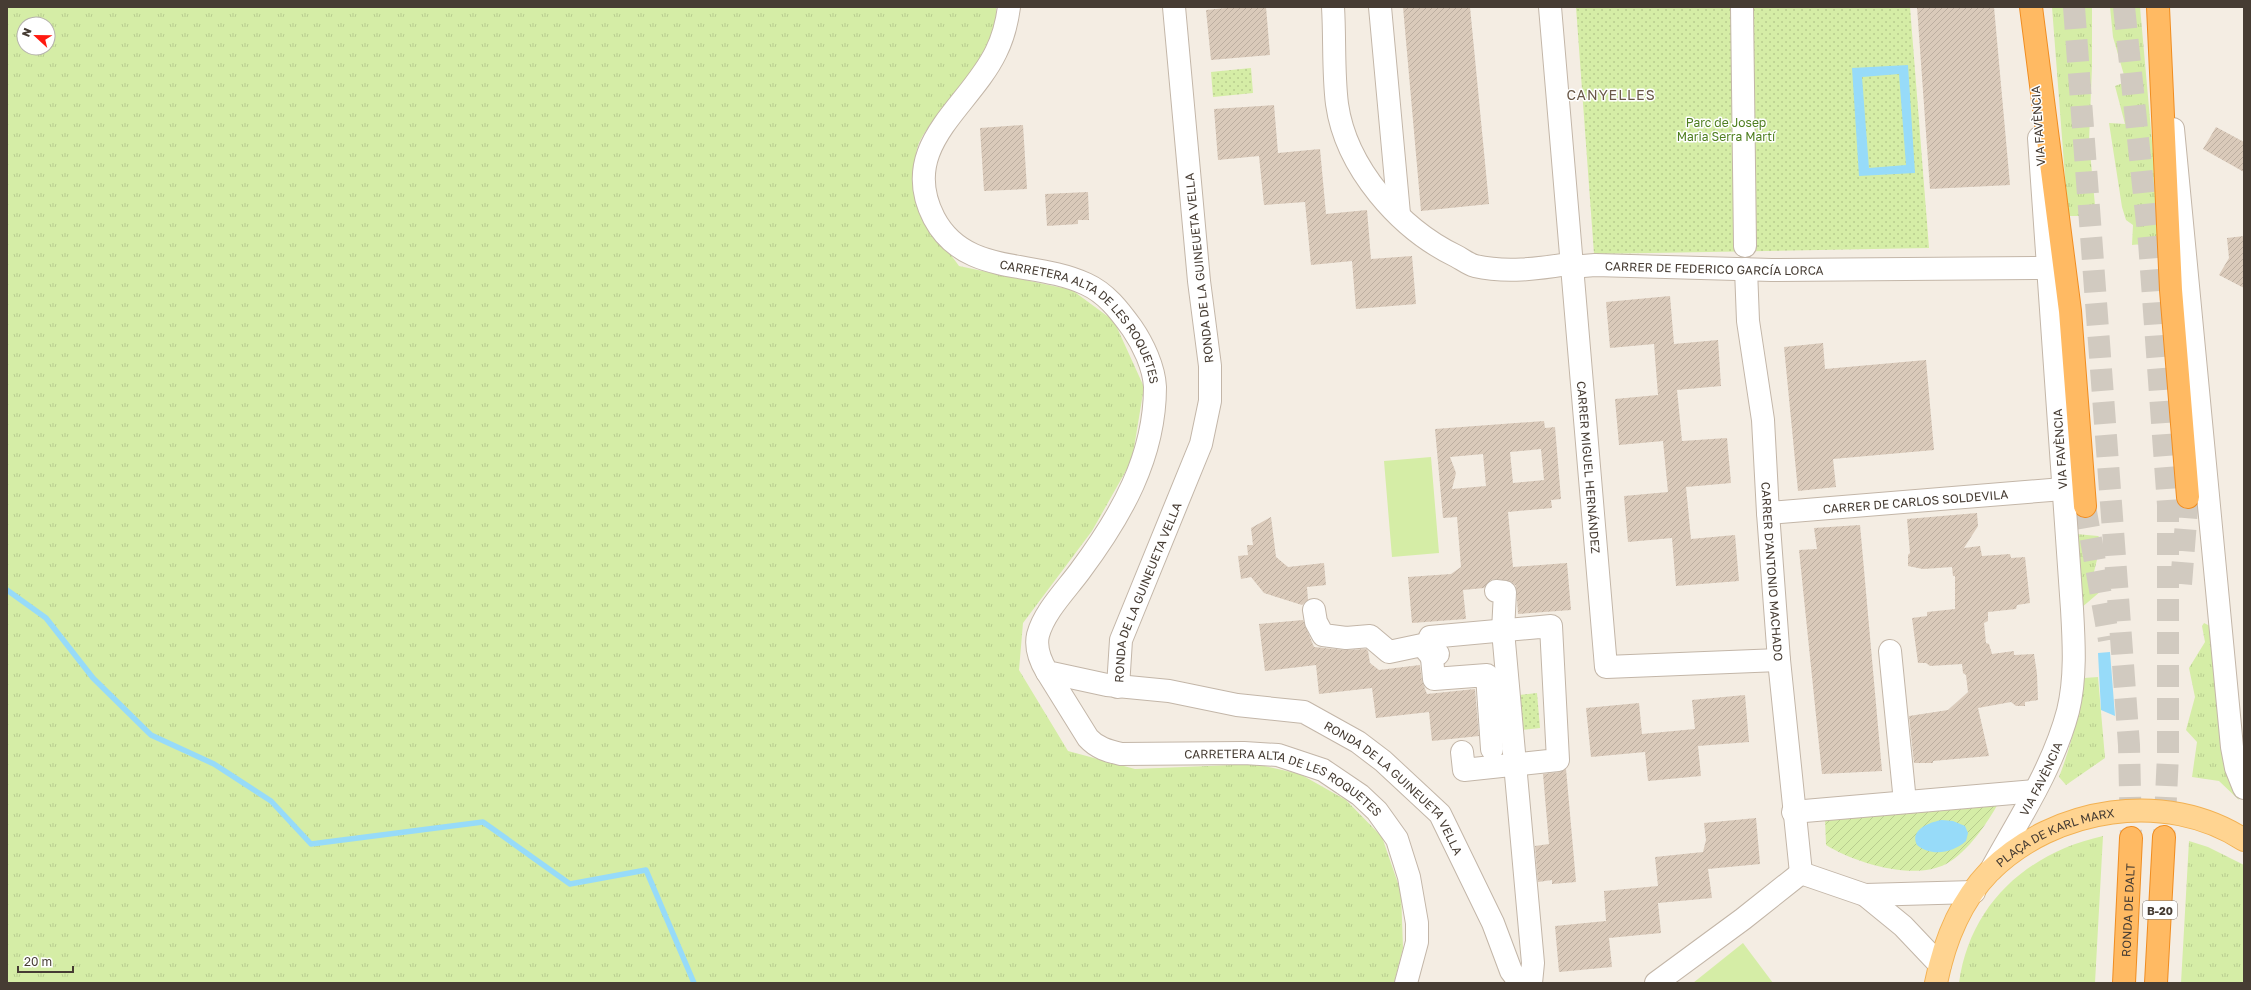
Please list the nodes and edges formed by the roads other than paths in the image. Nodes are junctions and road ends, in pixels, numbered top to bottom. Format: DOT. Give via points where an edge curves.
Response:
graph roads {
  1 [pos="1010,7"];
  2 [pos="1174,7"];
  3 [pos="1333,7"];
  4 [pos="1380,7"];
  5 [pos="1550,7"];
  6 [pos="1742,7"];
  7 [pos="2031,7"];
  8 [pos="2158,7"];
  9 [pos="1399,214"];
  10 [pos="1745,246"];
  11 [pos="1571,267"];
  12 [pos="2048,268"];
  13 [pos="1746,269"];
  14 [pos="2063,489"];
  15 [pos="2188,496"];
  16 [pos="2085,506"];
  17 [pos="1768,514"];
  18 [pos="1496,591"];
  19 [pos="1314,610"];
  20 [pos="1471,620"];
  21 [pos="1503,630"];
  22 [pos="1441,648"];
  23 [pos="1890,651"];
  24 [pos="1779,660"];
  25 [pos="1047,672"];
  26 [pos="1118,687"];
  27 [pos="1492,749"];
  28 [pos="1462,752"];
  29 [pos="1516,768"];
  30 [pos="2244,788"];
  31 [pos="2035,791"];
  32 [pos="1905,802"];
  33 [pos="1793,812"];
  34 [pos="2239,834"];
  35 [pos="2164,837"];
  36 [pos="2131,838"];
  37 [pos="1989,872"];
  38 [pos="1801,873"];
  39 [pos="1974,892"];
  40 [pos="1865,895"];
  41 [pos="1938,974"];
  42 [pos="1406,983"];
  43 [pos="1520,983"];
  44 [pos="1531,983"];
  45 [pos="1656,983"];
  46 [pos="2124,983"];
  47 [pos="2156,983"];
  1 -- 25 [label="street, CARRETERA ALTA DE LES ROQUETES" via="996,52 940,128 928,149 924,173 925,188 934,218 949,239 971,256 1073,279 1108,298 1138,336 1155,384 1148,449 1134,485 1104,535 1043,624 1037,644"];
  2 -- 26 [label="street, RONDA DE LA GUINEUETA VELLA" via="1199,281 1210,366 1210,401 1200,444 1120,640"];
  3 -- 9 [label="street, CARRER DE FEDERICO GARCÍA LORCA" via="1338,104 1346,135 1374,187"];
  4 -- 9 [label="street"];
  5 -- 11 [label="street, CARRER MIGUEL HERNÁNDEZ"];
  6 -- 10 [label="street"];
  7 -- 12 [label="street, VIA FAVÈNCIA"];
  7 -- 16 [label="highway" via="2069,303"];
  8 -- 15 [label="highway" via="2171,290"];
  8 -- 30 [label="street" via="2174,142 2232,747 2236,768"];
  9 -- 11 [label="street, CARRER DE FEDERICO GARCÍA LORCA" via="1436,247 1474,265 1520,270 1568,264"];
  11 -- 13 [label="street, CARRER DE FEDERICO GARCÍA LORCA" via="1595,265"];
  11 -- 24 [label="street, CARRER MIGUEL HERNÁNDEZ" via="1606,667"];
  12 -- 13 [label="street, CARRER DE FEDERICO GARCÍA LORCA"];
  12 -- 14 [label="street, VIA FAVÈNCIA"];
  13 -- 17 [label="street, CARRER D'ANTONIO MACHADO" via="1748,320 1763,420"];
  14 -- 17 [label="street, CARRER DE CARLOS SOLDEVILA"];
  14 -- 31 [label="street, VIA FAVÈNCIA" via="2074,644 2073,678 2068,710 2058,742"];
  17 -- 24 [label="street, CARRER D'ANTONIO MACHADO"];
  18 -- 21 [label="street" via="1505,592"];
  19 -- 22 [label="street" via="1316,622 1323,635 1346,638 1370,636 1389,652 1422,645"];
  20 -- 22 [label="street" via="1445,629"];
  21 -- 22 [label="street"];
  21 -- 29 [label="street"];
  21 -- 29 [label="street" via="1551,626 1558,760"];
  22 -- 27 [label="street" via="1434,679 1486,675"];
  23 -- 32 [label="street"];
  24 -- 33 [label="street, CARRER D'ANTONIO MACHADO"];
  25 -- 26 [label="street"];
  25 -- 42 [label="street, CARRETERA ALTA DE LES ROQUETES" via="1088,738 1107,751 1121,754 1278,755 1323,770 1360,795 1377,810 1393,833 1409,877 1417,923 1417,942"];
  26 -- 43 [label="street, RONDA DE LA GUINEUETA VELLA" via="1169,691 1237,705 1304,712 1358,742 1383,761 1440,814 1493,923 1512,971"];
  28 -- 29 [label="street" via="1464,770"];
  29 -- 44 [label="street" via="1533,963"];
  31 -- 32 [label="street"];
  31 -- 37 [label="street, VIA FAVÈNCIA"];
  32 -- 33 [label="street"];
  33 -- 38 [label="street, CARRER D'ANTONIO MACHADO"];
  34 -- 37 [label="main road, PLAÇA DE KARL MARX" via="2200,819 2158,811 2136,810 2094,816 2050,830 2028,842"];
  35 -- 47 [label="highway, B-20"];
  36 -- 46 [label="highway, RONDA DE DALT / B-20"];
  37 -- 39 [label="main road, PLAÇA DE KARL MARX"];
  38 -- 40 [label="street"];
  38 -- 45 [label="street"];
  39 -- 40 [label="street"];
  39 -- 41 [label="main road, PLAÇA DE KARL MARX" via="1952,930"];
  40 -- 41 [label="street" via="1903,926"];
}
